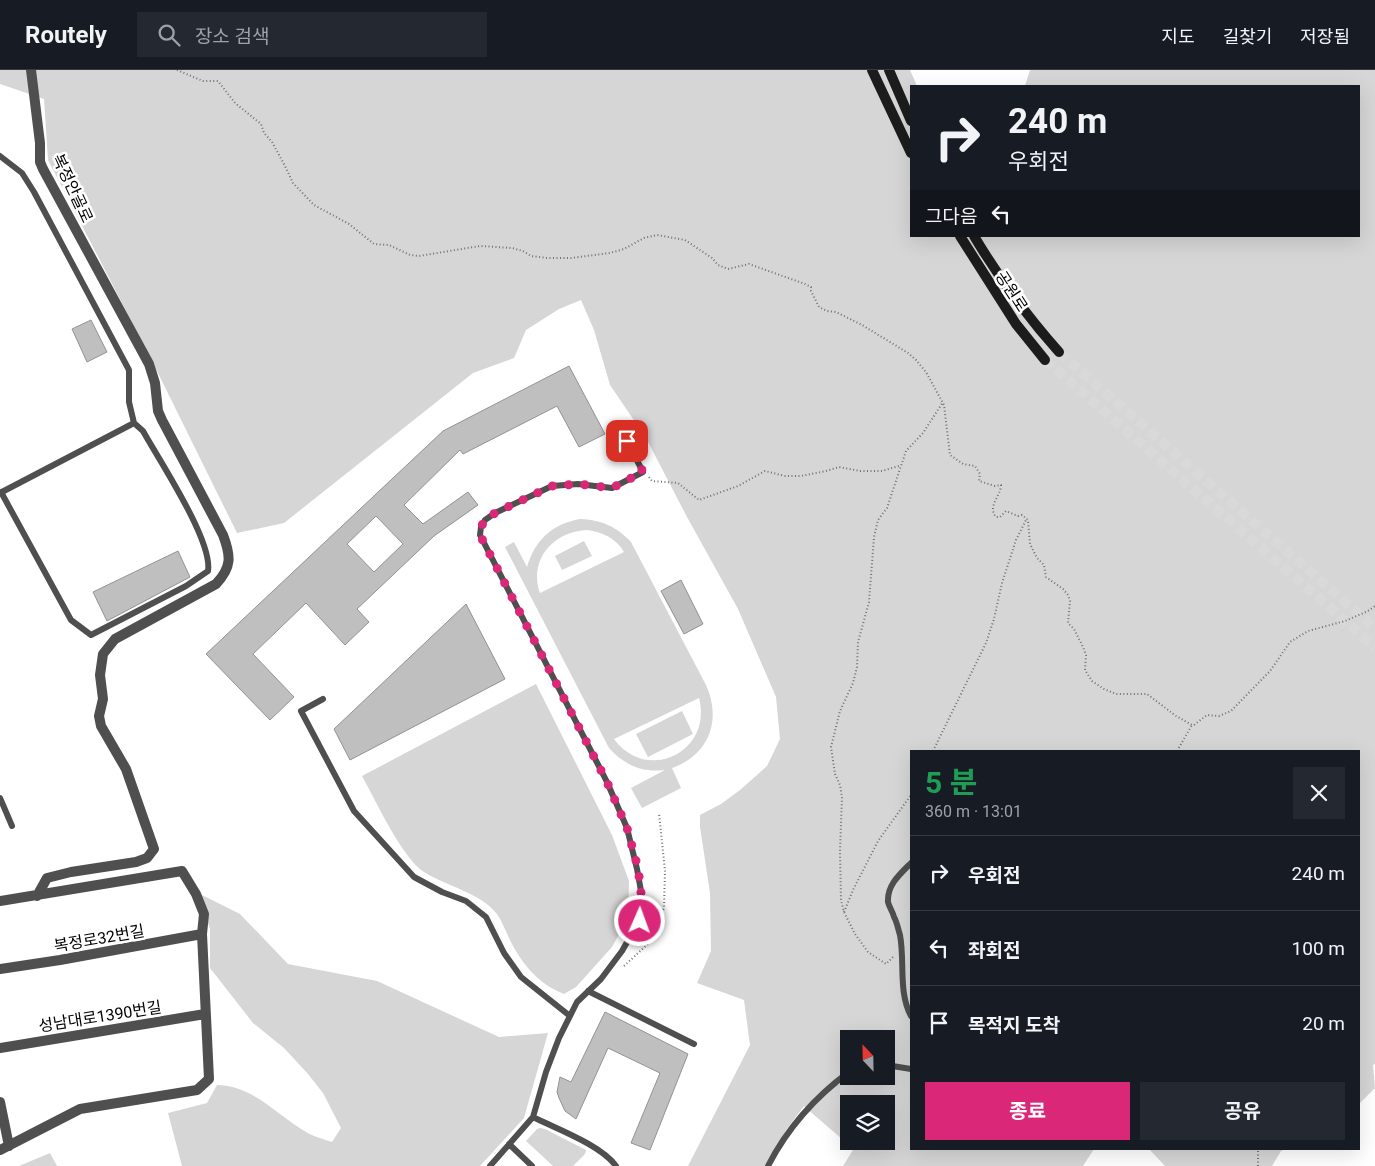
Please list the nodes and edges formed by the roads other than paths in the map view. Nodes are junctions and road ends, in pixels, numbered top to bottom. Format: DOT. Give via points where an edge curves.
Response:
graph roads {
  1 [pos="31,70"];
  2 [pos="872,70"];
  3 [pos="889,70"];
  4 [pos="910,119"];
  5 [pos="910,151"];
  6 [pos="0,156"];
  7 [pos="961,237"];
  8 [pos="975,237"];
  9 [pos="1059,352"];
  10 [pos="1045,360"];
  11 [pos="134,423"];
  12 [pos="617,446"];
  13 [pos="0,492"];
  14 [pos="323,699"];
  15 [pos="0,798"];
  16 [pos="12,826"];
  17 [pos="910,864"];
  18 [pos="36,896"];
  19 [pos="0,901"];
  20 [pos="202,934"];
  21 [pos="0,969"];
  22 [pos="588,991"];
  23 [pos="205,1014"];
  24 [pos="910,1014"];
  25 [pos="570,1016"];
  26 [pos="694,1044"];
  27 [pos="0,1048"];
  28 [pos="895,1066"];
  29 [pos="910,1069"];
  30 [pos="840,1079"];
  31 [pos="0,1102"];
  32 [pos="533,1116"];
  33 [pos="509,1144"];
  34 [pos="5,1148"];
  35 [pos="490,1166"];
  36 [pos="532,1166"];
  37 [pos="616,1166"];
  38 [pos="768,1166"];
  1 -- 18 [label="street, 복정안골로" via="40,162 148,364 162,420 229,550 228,569 216,584 116,639 103,654 100,721 126,768 154,849 147,858 136,862 47,878"];
  2 -- 5 [label="main road"];
  3 -- 4 [label="main road"];
  6 -- 11 [label="lane" via="22,173 34,192 129,370 129,402"];
  7 -- 10 [label="main road, 공원로" via="1016,324"];
  8 -- 9 [label="main road, 공원로" via="1032,321"];
  11 -- 13 [label="lane"];
  11 -- 13 [label="lane" via="143,431 189,512 210,562 208,571 186,586 91,636 71,620"];
  12 -- 22 [label="lane" via="627,441 643,472 612,488 578,484 552,486 495,513 485,520 480,535 607,782 627,828 638,868 640,921 622,951"];
  14 -- 25 [label="lane" via="301,711 354,811 414,877 466,901 486,917 504,953 521,977"];
  15 -- 16 [label="lane"];
  17 -- 24 [label="lane" via="897,877 888,903 896,919 902,948 904,991"];
  18 -- 19 [label="street"];
  18 -- 20 [label="street" via="182,871 204,914"];
  20 -- 21 [label="street, 복정로32번길"];
  20 -- 23 [label="street"];
  22 -- 25 [label="lane"];
  22 -- 26 [label="lane"];
  23 -- 27 [label="street, 성남대로1390번길"];
  23 -- 34 [label="street" via="209,1079 197,1090 80,1110"];
  25 -- 32 [label="lane" via="546,1072"];
  28 -- 29 [label="lane"];
  30 -- 38 [label="lane" via="799,1119"];
  31 -- 34 [label="street"];
  32 -- 33 [label="lane"];
  32 -- 37 [label="lane" via="596,1148"];
  33 -- 35 [label="lane"];
  33 -- 36 [label="lane"];
}
